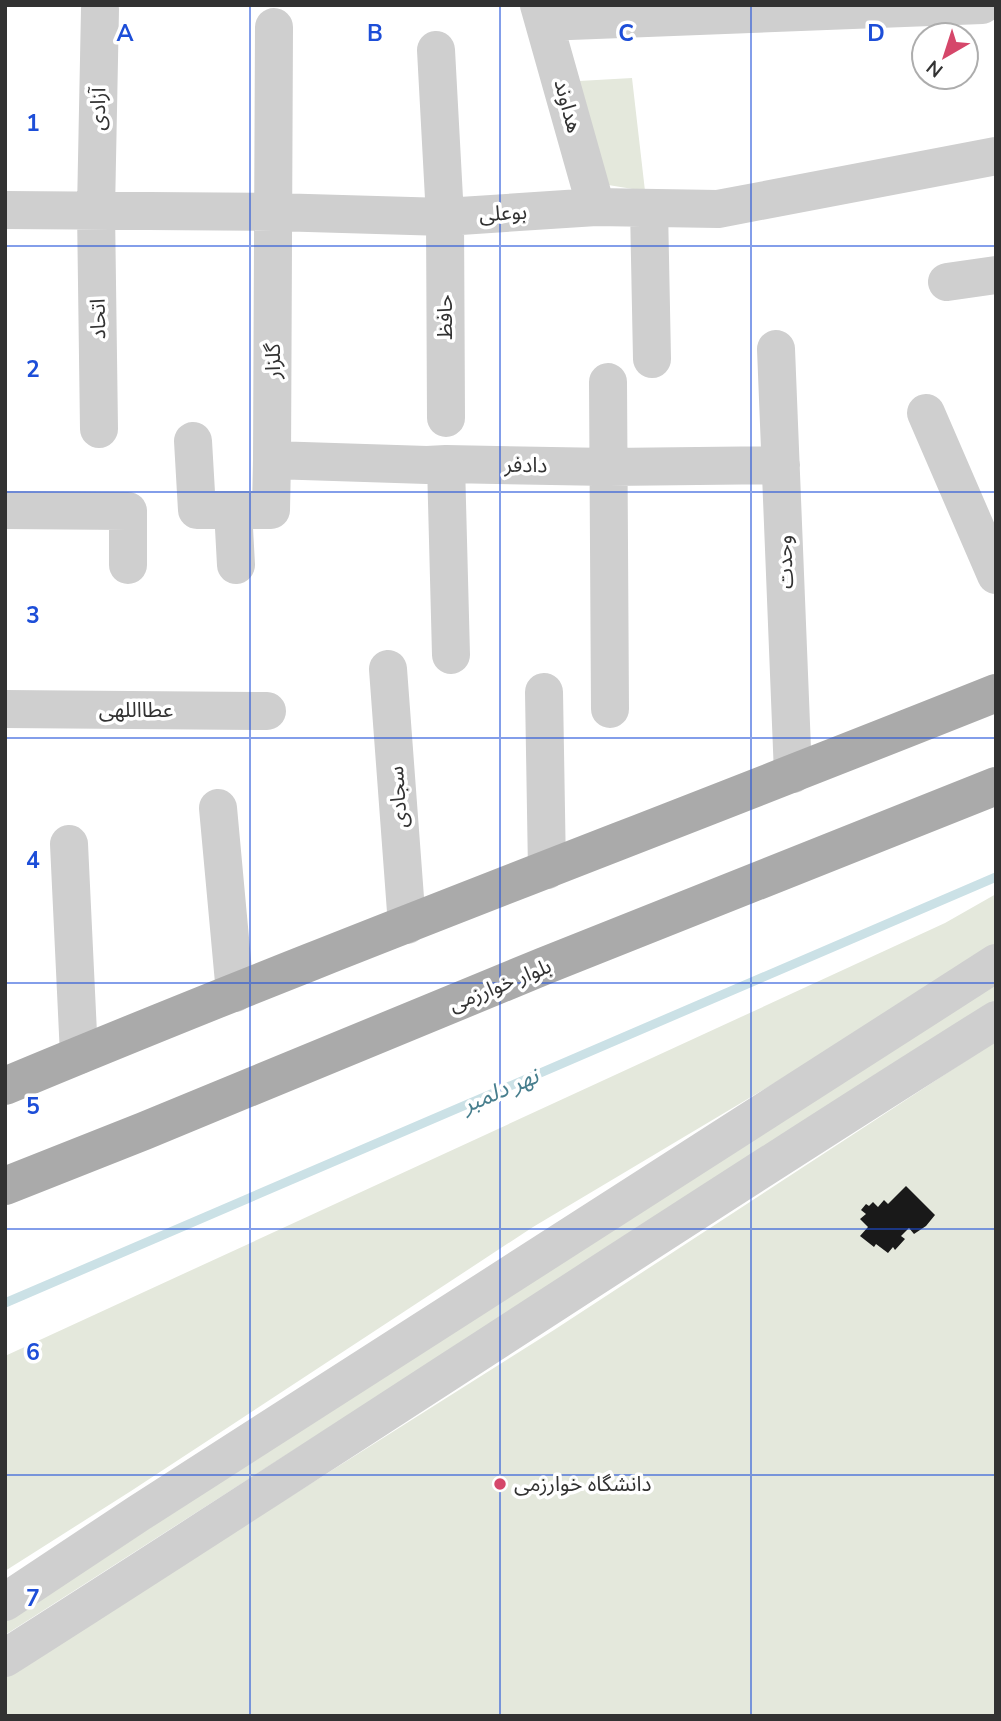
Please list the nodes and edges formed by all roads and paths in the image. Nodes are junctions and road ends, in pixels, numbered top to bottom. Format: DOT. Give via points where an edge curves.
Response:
graph roads {
  1 [pos="982,5"];
  2 [pos="100,9"];
  3 [pos="542,14"];
  4 [pos="274,27"];
  5 [pos="436,50"];
  6 [pos="996,156"];
  7 [pos="596,208"];
  8 [pos="649,208"];
  9 [pos="5,210"];
  10 [pos="96,210"];
  11 [pos="274,212"];
  12 [pos="445,216"];
  13 [pos="996,275"];
  14 [pos="947,282"];
  15 [pos="776,349"];
  16 [pos="652,359"];
  17 [pos="608,382"];
  18 [pos="926,414"];
  19 [pos="446,418"];
  20 [pos="99,429"];
  21 [pos="193,441"];
  22 [pos="272,460"];
  23 [pos="446,464"];
  24 [pos="781,465"];
  25 [pos="609,467"];
  26 [pos="5,510"];
  27 [pos="215,510"];
  28 [pos="128,565"];
  29 [pos="236,565"];
  30 [pos="996,575"];
  31 [pos="451,655"];
  32 [pos="388,669"];
  33 [pos="544,692"];
  34 [pos="996,693"];
  35 [pos="5,709"];
  36 [pos="610,709"];
  37 [pos="267,711"];
  38 [pos="793,774"];
  39 [pos="996,786"];
  40 [pos="218,808"];
  41 [pos="69,844"];
  42 [pos="547,870"];
  43 [pos="407,925"];
  44 [pos="996,962"];
  45 [pos="235,993"];
  46 [pos="996,1020"];
  47 [pos="79,1055"];
  48 [pos="5,1086"];
  49 [pos="774,1106"];
  50 [pos="799,1143"];
  51 [pos="5,1186"];
  52 [pos="5,1602"];
  53 [pos="5,1658"];
  1 -- 3 [label="street"];
  2 -- 10 [label="street, آزادی"];
  3 -- 7 [label="street, هداوند"];
  4 -- 11 [label="street, گلزار"];
  5 -- 12 [label="street, حافظ"];
  6 -- 8 [label="street, بوعلی" via="718,209"];
  7 -- 8 [label="street, بوعلی"];
  7 -- 12 [label="street, بوعلی"];
  8 -- 16 [label="street"];
  9 -- 10 [label="street, بوعلی"];
  10 -- 11 [label="street, بوعلی"];
  10 -- 20 [label="street, اتحاد"];
  11 -- 12 [label="street, بوعلی"];
  11 -- 22 [label="street, گلزار"];
  12 -- 19 [label="street, حافظ"];
  13 -- 14 [label="street"];
  15 -- 24 [label="street, وحدت"];
  17 -- 25 [label="street"];
  18 -- 30 [label="street"];
  21 -- 27 [label="street"];
  22 -- 23 [label="street, دادفر"];
  22 -- 27 [label="street, گلزار" via="271,510"];
  23 -- 25 [label="street, دادفر"];
  23 -- 31 [label="street"];
  24 -- 25 [label="street, دادفر"];
  24 -- 38 [label="street, وحدت"];
  25 -- 36 [label="street"];
  26 -- 28 [label="street" via="128,511"];
  27 -- 29 [label="street"];
  32 -- 43 [label="street, سجادی"];
  33 -- 42 [label="street"];
  34 -- 38 [label="main road"];
  35 -- 37 [label="street, عطااللهی"];
  38 -- 42 [label="main road"];
  39 -- 51 [label="main road, بلوار خوارزمی"];
  40 -- 45 [label="street"];
  41 -- 47 [label="street"];
  42 -- 43 [label="main road"];
  43 -- 45 [label="main road"];
  44 -- 49 [label="street"];
  45 -- 47 [label="main road"];
  46 -- 50 [label="street"];
  47 -- 48 [label="main road"];
  49 -- 50 [label="street"];
  49 -- 52 [label="street"];
  50 -- 53 [label="street"];
}
